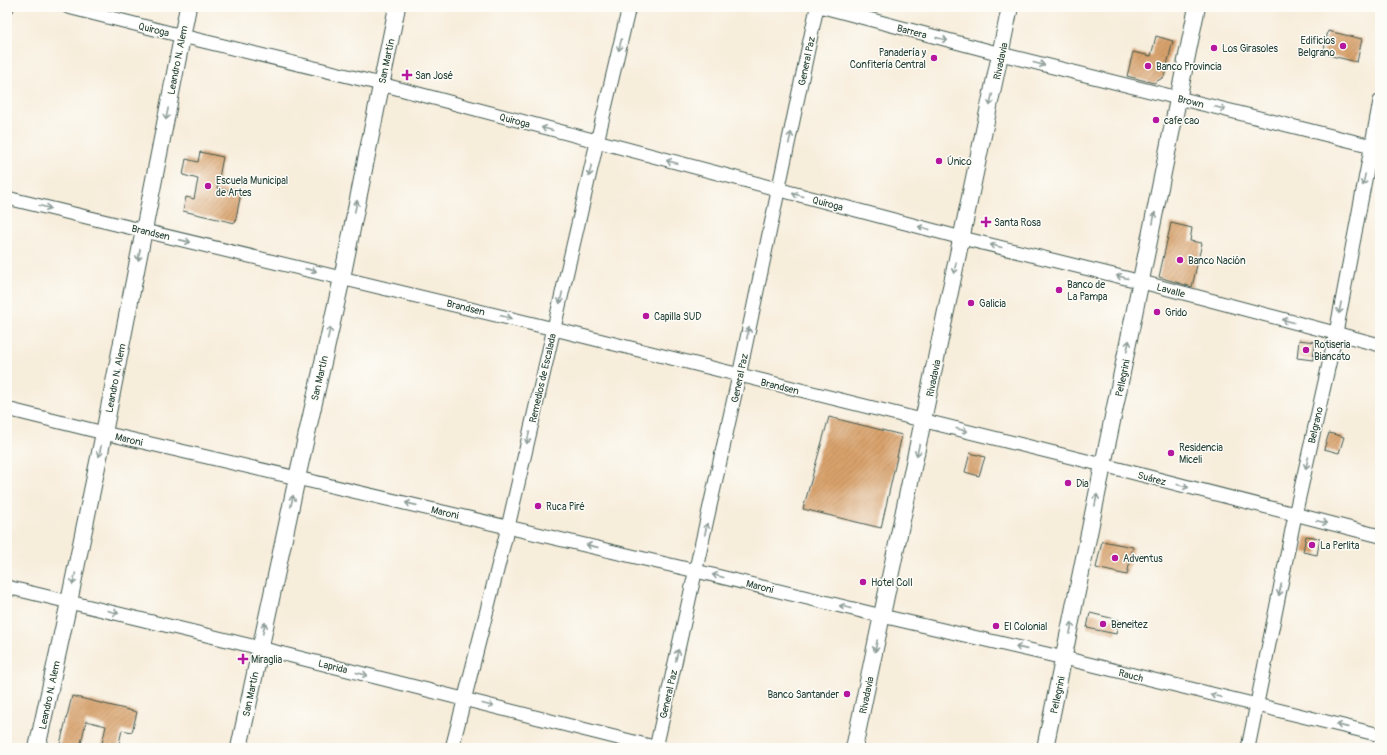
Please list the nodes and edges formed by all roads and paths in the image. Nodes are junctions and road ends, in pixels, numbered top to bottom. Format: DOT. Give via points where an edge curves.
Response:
graph roads {
  1 [pos="68,7"];
  2 [pos="188,7"];
  3 [pos="397,7"];
  4 [pos="629,7"];
  5 [pos="818,7"];
  6 [pos="823,7"];
  7 [pos="1010,7"];
  8 [pos="1197,7"];
  9 [pos="182,36"];
  10 [pos="1001,54"];
  11 [pos="381,84"];
  12 [pos="1178,98"];
  13 [pos="1380,101"];
  14 [pos="597,142"];
  15 [pos="1376,147"];
  16 [pos="779,190"];
  17 [pos="7,198"];
  18 [pos="144,231"];
  19 [pos="962,238"];
  20 [pos="342,278"];
  21 [pos="1142,282"];
  22 [pos="554,329"];
  23 [pos="1336,333"];
  24 [pos="1380,345"];
  25 [pos="739,376"];
  26 [pos="7,410"];
  27 [pos="924,420"];
  28 [pos="104,433"];
  29 [pos="1104,465"];
  30 [pos="297,478"];
  31 [pos="1295,515"];
  32 [pos="508,527"];
  33 [pos="1380,536"];
  34 [pos="696,571"];
  35 [pos="7,587"];
  36 [pos="69,602"];
  37 [pos="882,616"];
  38 [pos="260,648"];
  39 [pos="1064,658"];
  40 [pos="463,699"];
  41 [pos="1256,706"];
  42 [pos="1380,735"];
  43 [pos="37,748"];
  44 [pos="239,748"];
  45 [pos="452,748"];
  46 [pos="657,748"];
  47 [pos="854,748"];
  48 [pos="1045,748"];
  49 [pos="1248,748"];
  1 -- 9 [label="street, Quiroga"];
  2 -- 9 [label="main road, Leandro N. Alem"];
  3 -- 11 [label="main road, San Martín"];
  4 -- 14 [label="street, Remedios de Escalada, one-way"];
  16 -- 5 [label="street, General Paz, one-way"];
  6 -- 10 [label="street, Barrera, one-way"];
  7 -- 10 [label="main road, Rivadavia"];
  8 -- 12 [label="main road, Pellegrini"];
  9 -- 11 [label="street, Quiroga"];
  9 -- 18 [label="main road, Leandro N. Alem, one-way"];
  10 -- 12 [label="street, Brown, one-way"];
  10 -- 19 [label="main road, Rivadavia, one-way"];
  14 -- 11 [label="street, Quiroga, one-way"];
  20 -- 11 [label="main road, San Martín, one-way"];
  12 -- 15 [label="street, Brown, one-way"];
  21 -- 12 [label="main road, Pellegrini, one-way"];
  13 -- 15 [label="street, Belgrano"];
  16 -- 14 [label="street, Quiroga, one-way"];
  14 -- 22 [label="street, Remedios de Escalada, one-way"];
  15 -- 23 [label="street, Belgrano, one-way"];
  19 -- 16 [label="street, Quiroga, one-way"];
  25 -- 16 [label="street, General Paz, one-way"];
  17 -- 18 [label="street, Brandsen, one-way"];
  18 -- 20 [label="street, Brandsen, one-way"];
  18 -- 28 [label="main road, Leandro N. Alem, one-way"];
  21 -- 19 [label="street, Lavalle, one-way"];
  19 -- 27 [label="main road, Rivadavia, one-way"];
  20 -- 22 [label="street, Brandsen, one-way"];
  30 -- 20 [label="main road, San Martín, one-way"];
  23 -- 21 [label="street, Lavalle, one-way"];
  29 -- 21 [label="main road, Pellegrini, one-way"];
  22 -- 25 [label="street, Brandsen"];
  22 -- 32 [label="street, Remedios de Escalada, one-way"];
  23 -- 24 [label="street, Lavalle"];
  23 -- 31 [label="street, Belgrano, one-way"];
  25 -- 27 [label="street, Brandsen"];
  34 -- 25 [label="street, General Paz, one-way"];
  26 -- 28 [label="street, Maroni"];
  27 -- 29 [label="street, Suárez, one-way"];
  27 -- 37 [label="main road, Rivadavia, one-way"];
  28 -- 30 [label="street, Maroni"];
  28 -- 36 [label="main road, Leandro N. Alem, one-way"];
  29 -- 31 [label="street, Suárez, one-way"];
  39 -- 29 [label="main road, Pellegrini, one-way"];
  32 -- 30 [label="street, Maroni, one-way"];
  38 -- 30 [label="main road, San Martín, one-way"];
  31 -- 33 [label="street, Suárez, one-way"];
  31 -- 41 [label="street, Belgrano, one-way"];
  34 -- 32 [label="street, Maroni, one-way"];
  32 -- 40 [label="street, Remedios de Escalada"];
  37 -- 34 [label="street, Maroni, one-way"];
  46 -- 34 [label="street, General Paz, one-way"];
  35 -- 36 [label="street, Laprida"];
  36 -- 38 [label="street, Laprida, one-way"];
  36 -- 43 [label="main road, Leandro N. Alem"];
  39 -- 37 [label="street, Rauch, one-way"];
  37 -- 47 [label="main road, Rivadavia, one-way"];
  38 -- 40 [label="street, Laprida, one-way"];
  38 -- 44 [label="main road, San Martín"];
  41 -- 39 [label="street, Rauch, one-way"];
  39 -- 48 [label="main road, Pellegrini"];
  40 -- 45 [label="street, Remedios de Escalada"];
  40 -- 46 [label="street, Laprida, one-way"];
  42 -- 41 [label="street, Rauch, one-way"];
  41 -- 49 [label="street, Belgrano"];
}
